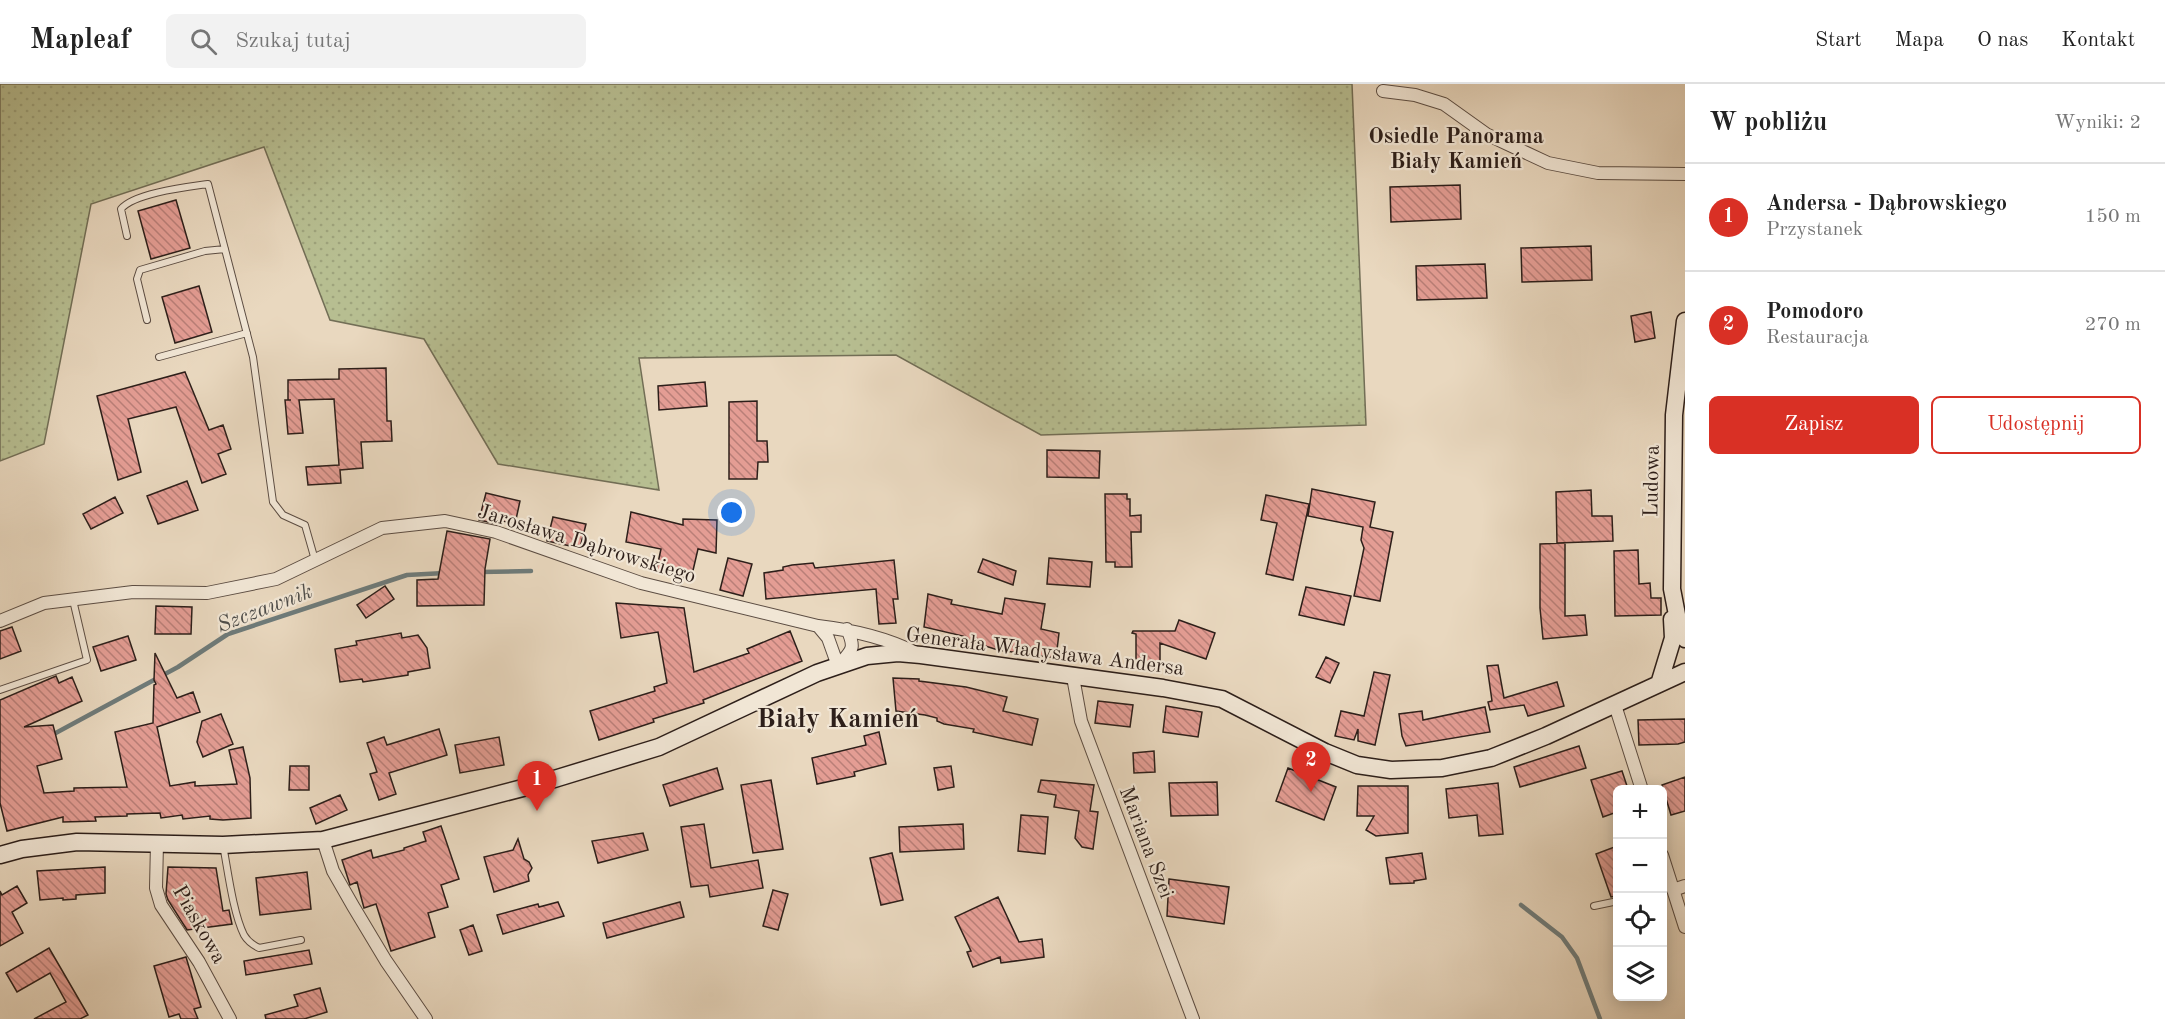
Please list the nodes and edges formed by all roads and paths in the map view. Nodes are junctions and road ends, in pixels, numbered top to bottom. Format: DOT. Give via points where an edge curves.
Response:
graph roads {
  1 [pos="1383,91"];
  2 [pos="1685,174"];
  3 [pos="127,236"];
  4 [pos="225,249"];
  5 [pos="147,320"];
  6 [pos="1685,321"];
  7 [pos="247,333"];
  8 [pos="159,357"];
  9 [pos="315,560"];
  10 [pos="73,600"];
  11 [pos="1679,615"];
  12 [pos="0,621"];
  13 [pos="818,626"];
  14 [pos="847,629"];
  15 [pos="1685,639"];
  16 [pos="921,655"];
  17 [pos="838,666"];
  18 [pos="1685,672"];
  19 [pos="1073,677"];
  20 [pos="1659,684"];
  21 [pos="0,690"];
  22 [pos="1615,705"];
  23 [pos="1641,785"];
  24 [pos="323,840"];
  25 [pos="157,843"];
  26 [pos="223,844"];
  27 [pos="0,855"];
  28 [pos="1667,869"];
  29 [pos="1674,889"];
  30 [pos="1613,902"];
  31 [pos="1594,906"];
  32 [pos="1685,927"];
  33 [pos="301,940"];
  34 [pos="230,1019"];
  35 [pos="426,1019"];
  36 [pos="1193,1019"];
  1 -- 2 [label="street" via="1415,94 1444,104 1486,134 1548,163 1598,173"];
  3 -- 4 [label="lane" via="121,209 125,204 208,184"];
  4 -- 5 [label="lane" via="140,270 136,279"];
  4 -- 7 [label="lane"];
  6 -- 11 [label="street, Ludowa" via="1674,416 1672,589"];
  7 -- 8 [label="lane"];
  7 -- 9 [label="lane" via="273,502 283,515 305,525"];
  9 -- 10 [label="street, Jarosława Dąbrowskiego" via="276,579 207,593 133,592"];
  9 -- 13 [label="street, Jarosława Dąbrowskiego" via="382,528 444,521 496,532 641,583"];
  10 -- 12 [label="street, Jarosława Dąbrowskiego" via="44,603"];
  10 -- 21 [label="lane" via="87,660"];
  11 -- 15 [label="street, Ludowa"];
  11 -- 20 [label="street" via="1671,621 1673,638"];
  13 -- 14 [label="street, Jarosława Dąbrowskiego"];
  13 -- 17 [label="street" via="828,638"];
  14 -- 16 [label="street, Jarosława Dąbrowskiego" via="895,641"];
  14 -- 17 [label="street" via="852,651"];
  16 -- 17 [label="street, Generała Władysława Andersa" via="867,656"];
  16 -- 19 [label="street, Generała Władysława Andersa"];
  17 -- 24 [label="street, Generała Władysława Andersa" via="659,747 548,781"];
  18 -- 20 [label="street, Generała Władysława Andersa"];
  19 -- 22 [label="street, Generała Władysława Andersa" via="1222,699 1357,765 1391,770 1442,768 1491,758"];
  19 -- 36 [label="street, Mariana Szei" via="1081,721"];
  20 -- 22 [label="street, Generała Władysława Andersa"];
  22 -- 23 [label="street"];
  24 -- 26 [label="street, Generała Władysława Andersa"];
  24 -- 35 [label="street" via="333,871 353,906"];
  25 -- 26 [label="street, Generała Władysława Andersa"];
  25 -- 27 [label="street, Generała Władysława Andersa" via="77,842"];
  25 -- 34 [label="street, Piaskowa" via="156,888 161,905"];
  26 -- 33 [label="lane" via="239,919 250,943 259,948"];
  28 -- 29 [label="street"];
  29 -- 32 [label="street"];
  30 -- 31 [label="lane"];
}
